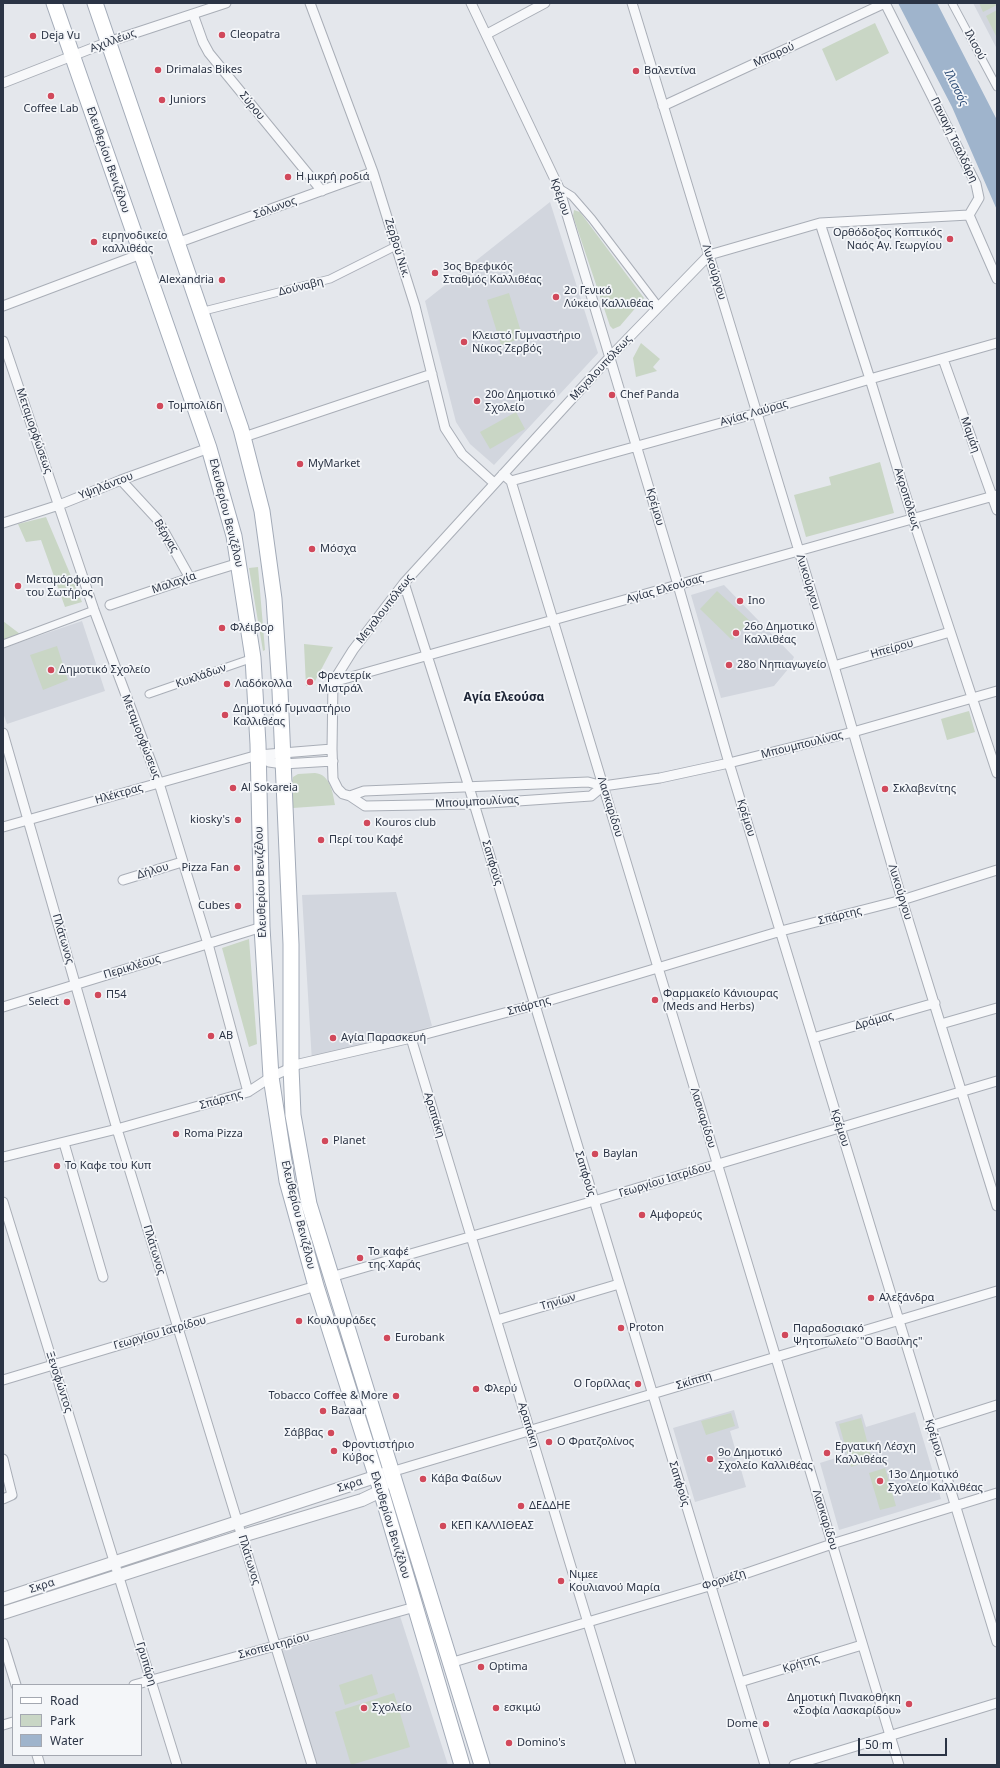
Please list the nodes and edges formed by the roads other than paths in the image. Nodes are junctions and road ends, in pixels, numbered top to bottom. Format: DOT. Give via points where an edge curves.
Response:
graph roads {
  1 [pos="54,3"];
  2 [pos="94,3"];
  3 [pos="226,3"];
  4 [pos="310,3"];
  5 [pos="471,3"];
  6 [pos="545,3"];
  7 [pos="632,3"];
  8 [pos="885,3"];
  9 [pos="952,3"];
  10 [pos="193,14"];
  11 [pos="487,34"];
  12 [pos="108,42"];
  13 [pos="73,56"];
  14 [pos="3,83"];
  15 [pos="997,86"];
  16 [pos="663,106"];
  17 [pos="373,172"];
  18 [pos="559,188"];
  19 [pos="322,191"];
  20 [pos="968,214"];
  21 [pos="820,223"];
  22 [pos="177,243"];
  23 [pos="396,246"];
  24 [pos="140,254"];
  25 [pos="709,255"];
  26 [pos="997,279"];
  27 [pos="3,306"];
  28 [pos="659,306"];
  29 [pos="200,312"];
  30 [pos="3,341"];
  31 [pos="997,344"];
  32 [pos="610,357"];
  33 [pos="943,360"];
  34 [pos="432,374"];
  35 [pos="870,379"];
  36 [pos="757,413"];
  37 [pos="244,438"];
  38 [pos="637,447"];
  39 [pos="209,448"];
  40 [pos="503,474"];
  41 [pos="121,480"];
  42 [pos="511,481"];
  43 [pos="494,483"];
  44 [pos="995,496"];
  45 [pos="59,505"];
  46 [pos="997,510"];
  47 [pos="913,519"];
  48 [pos="3,523"];
  49 [pos="798,551"];
  50 [pos="239,563"];
  51 [pos="190,578"];
  52 [pos="404,583"];
  53 [pos="678,585"];
  54 [pos="110,605"];
  55 [pos="94,610"];
  56 [pos="553,620"];
  57 [pos="950,632"];
  58 [pos="3,644"];
  59 [pos="428,655"];
  60 [pos="253,658"];
  61 [pos="834,666"];
  62 [pos="333,682"];
  63 [pos="997,691"];
  64 [pos="149,694"];
  65 [pos="974,698"];
  66 [pos="853,732"];
  67 [pos="3,733"];
  68 [pos="332,749"];
  69 [pos="258,755"];
  70 [pos="283,758"];
  71 [pos="333,761"];
  72 [pos="729,763"];
  73 [pos="997,773"];
  74 [pos="159,783"];
  75 [pos="603,786"];
  76 [pos="469,787"];
  77 [pos="350,796"];
  78 [pos="474,804"];
  79 [pos="28,820"];
  80 [pos="3,827"];
  81 [pos="182,862"];
  82 [pos="997,870"];
  83 [pos="123,880"];
  84 [pos="902,900"];
  85 [pos="262,927"];
  86 [pos="781,931"];
  87 [pos="208,944"];
  88 [pos="658,967"];
  89 [pos="76,984"];
  90 [pos="934,1003"];
  91 [pos="534,1005"];
  92 [pos="3,1007"];
  93 [pos="997,1008"];
  94 [pos="941,1024"];
  95 [pos="411,1038"];
  96 [pos="813,1038"];
  97 [pos="291,1067"];
  98 [pos="270,1077"];
  99 [pos="997,1081"];
  100 [pos="962,1091"];
  101 [pos="248,1092"];
  102 [pos="840,1127"];
  103 [pos="117,1129"];
  104 [pos="64,1143"];
  105 [pos="3,1157"];
  106 [pos="717,1164"];
  107 [pos="994,1184"];
  108 [pos="594,1201"];
  109 [pos="3,1202"];
  110 [pos="997,1206"];
  111 [pos="471,1236"];
  112 [pos="103,1277"];
  113 [pos="331,1277"];
  114 [pos="619,1284"];
  115 [pos="316,1286"];
  116 [pos="997,1291"];
  117 [pos="497,1320"];
  118 [pos="899,1320"];
  119 [pos="178,1328"];
  120 [pos="776,1357"];
  121 [pos="54,1364"];
  122 [pos="3,1380"];
  123 [pos="652,1394"];
  124 [pos="997,1405"];
  125 [pos="931,1426"];
  126 [pos="530,1430"];
  127 [pos="3,1459"];
  128 [pos="391,1472"];
  129 [pos="376,1477"];
  130 [pos="381,1491"];
  131 [pos="997,1493"];
  132 [pos="3,1499"];
  133 [pos="954,1506"];
  134 [pos="237,1521"];
  135 [pos="242,1536"];
  136 [pos="832,1544"];
  137 [pos="115,1562"];
  138 [pos="119,1575"];
  139 [pos="709,1586"];
  140 [pos="3,1599"];
  141 [pos="415,1607"];
  142 [pos="3,1613"];
  143 [pos="587,1621"];
  144 [pos="3,1642"];
  145 [pos="997,1642"];
  146 [pos="862,1645"];
  147 [pos="275,1646"];
  148 [pos="450,1663"];
  149 [pos="151,1680"];
  150 [pos="740,1682"];
  151 [pos="16,1684"];
  152 [pos="137,1684"];
  153 [pos="997,1703"];
  154 [pos="890,1737"];
  155 [pos="177,1765"];
  156 [pos="312,1765"];
  157 [pos="462,1765"];
  158 [pos="482,1765"];
  159 [pos="631,1765"];
  160 [pos="765,1765"];
  161 [pos="794,1765"];
  162 [pos="899,1765"];
  1 -- 13 [label="main road, Ελευθερίου Βενιζέλου"];
  2 -- 12 [label="main road, Ελευθερίου Βενιζέλου"];
  3 -- 10 [label="street, Αχιλλέως"];
  4 -- 17 [label="street, Ζερβού Νικ."];
  5 -- 11 [label="street, Κρέμου"];
  6 -- 11 [label="street"];
  7 -- 16 [label="street, Λυκούργου"];
  8 -- 16 [label="street, Μπαρού"];
  8 -- 20 [label="street, Παναγή Τσαλδάρη" via="976,184 979,198"];
  9 -- 15 [label="street, Ιλισού"];
  10 -- 12 [label="street, Αχιλλέως"];
  10 -- 19 [label="street, Σύρου" via="209,53"];
  11 -- 18 [label="street, Κρέμου"];
  12 -- 13 [label="street, Αχιλλέως"];
  12 -- 22 [label="main road, Ελευθερίου Βενιζέλου"];
  13 -- 14 [label="street, Αχιλλέως"];
  13 -- 24 [label="main road, Ελευθερίου Βενιζέλου"];
  16 -- 25 [label="street, Λυκούργου"];
  17 -- 19 [label="street, Σόλωνος"];
  17 -- 23 [label="street, Ζερβού Νικ."];
  18 -- 28 [label="street" via="572,196 592,219"];
  18 -- 32 [label="street, Κρέμου"];
  19 -- 22 [label="street, Σόλωνος"];
  20 -- 21 [label="street, Μεγαλουπόλεως"];
  20 -- 26 [label="street"];
  21 -- 25 [label="street, Μεγαλουπόλεως"];
  21 -- 35 [label="street, Ακροπόλεως"];
  22 -- 29 [label="main road, Ελευθερίου Βενιζέλου"];
  23 -- 29 [label="street, Δούναβη" via="330,279"];
  23 -- 34 [label="street, Ζερβού Νικ." via="415,306"];
  24 -- 27 [label="street"];
  24 -- 39 [label="main road, Ελευθερίου Βενιζέλου"];
  25 -- 28 [label="street, Μεγαλουπόλεως"];
  25 -- 36 [label="street, Λυκούργου"];
  28 -- 32 [label="street, Μεγαλουπόλεως"];
  29 -- 37 [label="main road, Ελευθερίου Βενιζέλου"];
  30 -- 45 [label="street, Μεταμορφώσεως"];
  31 -- 33 [label="street, Αγίας Λαύρας"];
  32 -- 38 [label="street, Κρέμου"];
  32 -- 40 [label="street, Μεγαλουπόλεως"];
  33 -- 35 [label="street, Αγίας Λαύρας"];
  33 -- 44 [label="street, Μαμάη"];
  34 -- 37 [label="street"];
  34 -- 43 [label="street, Ζερβού Νικ." via="445,428 462,454"];
  35 -- 36 [label="street, Αγίας Λαύρας"];
  35 -- 47 [label="street, Ακροπόλεως"];
  36 -- 38 [label="street, Αγίας Λαύρας"];
  36 -- 49 [label="street, Λυκούργου"];
  37 -- 70 [label="main road, Ελευθερίου Βενιζέλου" via="262,511 274,599"];
  38 -- 42 [label="street, Αγίας Λαύρας"];
  38 -- 53 [label="street, Κρέμου"];
  39 -- 41 [label="street, Υψηλάντου"];
  39 -- 50 [label="main road, Ελευθερίου Βενιζέλου"];
  40 -- 42 [label="street"];
  40 -- 43 [label="street, Μεγαλουπόλεως"];
  41 -- 45 [label="street, Υψηλάντου"];
  41 -- 51 [label="street, Βέργας" via="157,519"];
  42 -- 56 [label="street, Λασκαρίδου"];
  43 -- 52 [label="street, Μεγαλουπόλεως"];
  44 -- 46 [label="street, Μαμάη"];
  44 -- 47 [label="street, Αγίας Ελεούσας"];
  45 -- 48 [label="street, Υψηλάντου"];
  45 -- 55 [label="street, Μεταμορφώσεως"];
  47 -- 49 [label="street, Αγίας Ελεούσας"];
  47 -- 57 [label="street, Ακροπόλεως"];
  49 -- 53 [label="street, Αγίας Ελεούσας"];
  49 -- 61 [label="street, Λυκούργου"];
  50 -- 51 [label="street, Μαλαχία"];
  50 -- 60 [label="main road, Ελευθερίου Βενιζέλου"];
  51 -- 54 [label="street, Μαλαχία"];
  52 -- 59 [label="street, Σαπφούς"];
  52 -- 62 [label="street, Μεγαλουπόλεως" via="353,650"];
  53 -- 56 [label="street, Αγίας Ελεούσας"];
  53 -- 72 [label="street, Κρέμου"];
  55 -- 58 [label="street"];
  55 -- 74 [label="street, Μεταμορφώσεως"];
  56 -- 59 [label="street, Αγίας Ελεούσας"];
  56 -- 75 [label="street, Λασκαρίδου"];
  57 -- 61 [label="street, Ηπείρου"];
  57 -- 65 [label="street, Ακροπόλεως"];
  59 -- 62 [label="street, Αγίας Ελεούσας"];
  59 -- 76 [label="street, Σαπφούς"];
  60 -- 64 [label="street, Κυκλάδων"];
  60 -- 69 [label="main road, Ελευθερίου Βενιζέλου"];
  61 -- 66 [label="street, Λυκούργου"];
  62 -- 68 [label="street"];
  63 -- 65 [label="street, Μπουμπουλίνας"];
  65 -- 66 [label="street, Μπουμπουλίνας"];
  65 -- 73 [label="street, Ακροπόλεως"];
  66 -- 72 [label="street, Μπουμπουλίνας"];
  66 -- 84 [label="street, Λυκούργου"];
  67 -- 79 [label="street, Πλάτωνος"];
  68 -- 70 [label="street"];
  68 -- 71 [label="street"];
  69 -- 70 [label="street"];
  69 -- 74 [label="street, Ηλέκτρας"];
  69 -- 85 [label="main road, Ελευθερίου Βενιζέλου"];
  70 -- 71 [label="street"];
  70 -- 97 [label="main road, Ελευθερίου Βενιζέλου" via="291,944"];
  71 -- 77 [label="street, Μπουμπουλίνας" via="333,779 338,789"];
  72 -- 75 [label="street, Μπουμπουλίνας" via="660,778"];
  72 -- 86 [label="street, Κρέμου"];
  74 -- 79 [label="street, Ηλέκτρας"];
  74 -- 81 [label="street, Μεταμορφώσεως"];
  75 -- 76 [label="street, Μπουμπουλίνας" via="588,782"];
  75 -- 78 [label="street, Μπουμπουλίνας" via="590,796"];
  75 -- 88 [label="street, Λασκαρίδου"];
  76 -- 77 [label="street, Μπουμπουλίνας" via="364,791"];
  76 -- 78 [label="street, Σαπφούς"];
  77 -- 78 [label="street, Μπουμπουλίνας" via="365,806"];
  78 -- 91 [label="street, Σαπφούς"];
  79 -- 80 [label="street, Ηλέκτρας"];
  79 -- 89 [label="street, Πλάτωνος"];
  81 -- 83 [label="street, Δήλου"];
  81 -- 87 [label="street, Μεταμορφώσεως"];
  82 -- 84 [label="street, Σπάρτης"];
  84 -- 86 [label="street, Σπάρτης"];
  84 -- 90 [label="street, Λυκούργου"];
  85 -- 87 [label="street, Περικλέους"];
  85 -- 98 [label="main road, Ελευθερίου Βενιζέλου"];
  86 -- 88 [label="street, Σπάρτης"];
  86 -- 96 [label="street, Κρέμου"];
  87 -- 89 [label="street, Περικλέους"];
  87 -- 101 [label="street, Μεταμορφώσεως"];
  88 -- 91 [label="street, Σπάρτης"];
  88 -- 106 [label="street, Λασκαρίδου"];
  89 -- 92 [label="street, Περικλέους"];
  89 -- 103 [label="street, Πλάτωνος"];
  90 -- 94 [label="street, Λυκούργου"];
  90 -- 96 [label="street, Δράμας"];
  91 -- 95 [label="street, Σπάρτης"];
  91 -- 108 [label="street, Σαπφούς"];
  93 -- 94 [label="street"];
  94 -- 100 [label="street, Λυκούργου"];
  95 -- 97 [label="street, Σπάρτης"];
  95 -- 111 [label="street, Αραπάκη"];
  96 -- 102 [label="street, Κρέμου"];
  97 -- 98 [label="street, Σπάρτης"];
  97 -- 113 [label="main road, Ελευθερίου Βενιζέλου" via="293,1115 309,1204"];
  98 -- 101 [label="street, Σπάρτης"];
  98 -- 115 [label="main road, Ελευθερίου Βενιζέλου" via="287,1181"];
  99 -- 100 [label="street, Γεωργίου Ιατρίδου"];
  100 -- 102 [label="street, Γεωργίου Ιατρίδου"];
  100 -- 107 [label="street, Λυκούργου"];
  101 -- 103 [label="street, Σπάρτης"];
  102 -- 106 [label="street, Γεωργίου Ιατρίδου"];
  102 -- 118 [label="street, Κρέμου"];
  103 -- 104 [label="street, Σπάρτης"];
  103 -- 119 [label="street, Πλάτωνος"];
  104 -- 105 [label="street, Σπάρτης"];
  104 -- 112 [label="street"];
  106 -- 108 [label="street, Γεωργίου Ιατρίδου"];
  106 -- 120 [label="street, Λασκαρίδου"];
  107 -- 110 [label="street, Λυκούργου"];
  108 -- 111 [label="street, Γεωργίου Ιατρίδου"];
  108 -- 114 [label="street, Σαπφούς"];
  109 -- 121 [label="street, Ξενοφώντος"];
  111 -- 113 [label="street, Γεωργίου Ιατρίδου"];
  111 -- 117 [label="street, Αραπάκη"];
  113 -- 128 [label="main road, Ελευθερίου Βενιζέλου"];
  114 -- 117 [label="street, Τηνίων"];
  114 -- 123 [label="street, Σαπφούς"];
  115 -- 119 [label="street, Γεωργίου Ιατρίδου"];
  115 -- 129 [label="main road, Ελευθερίου Βενιζέλου"];
  116 -- 118 [label="street, Σκίππη"];
  117 -- 126 [label="street, Αραπάκη"];
  118 -- 120 [label="street, Σκίππη"];
  118 -- 125 [label="street, Κρέμου"];
  119 -- 121 [label="street, Γεωργίου Ιατρίδου"];
  119 -- 134 [label="street, Πλάτωνος"];
  120 -- 123 [label="street, Σκίππη"];
  120 -- 136 [label="street, Λασκαρίδου"];
  121 -- 122 [label="street, Γεωργίου Ιατρίδου"];
  121 -- 137 [label="street, Ξενοφώντος"];
  123 -- 126 [label="street, Σκίππη"];
  123 -- 139 [label="street, Σαπφούς"];
  124 -- 125 [label="street"];
  125 -- 133 [label="street, Κρέμου"];
  126 -- 128 [label="street, Σκίππη"];
  126 -- 143 [label="street, Αραπάκη"];
  127 -- 132 [label="street" via="12,1495"];
  128 -- 129 [label="street, Σκρα"];
  128 -- 130 [label="street"];
  128 -- 148 [label="main road, Ελευθερίου Βενιζέλου"];
  129 -- 130 [label="main road, Ελευθερίου Βενιζέλου"];
  129 -- 134 [label="street, Σκρα"];
  130 -- 135 [label="street, Σκρα" via="362,1500"];
  130 -- 141 [label="main road, Ελευθερίου Βενιζέλου"];
  131 -- 133 [label="street, Φορνέζη"];
  133 -- 136 [label="street, Φορνέζη"];
  133 -- 145 [label="street, Κρέμου"];
  134 -- 135 [label="street, Πλάτωνος"];
  134 -- 137 [label="street, Σκρα"];
  135 -- 138 [label="street, Σκρα"];
  135 -- 147 [label="street, Πλάτωνος"];
  136 -- 139 [label="street, Φορνέζη"];
  136 -- 146 [label="street, Λασκαρίδου"];
  137 -- 138 [label="street, Γρυπάρη"];
  137 -- 140 [label="street, Σκρα"];
  138 -- 142 [label="street, Σκρα"];
  138 -- 149 [label="street, Γρυπάρη"];
  139 -- 143 [label="street, Φορνέζη"];
  139 -- 150 [label="street, Σαπφούς"];
  141 -- 147 [label="street, Σκοπευτηρίου"];
  141 -- 157 [label="main road, Ελευθερίου Βενιζέλου"];
  143 -- 148 [label="street, Φορνέζη"];
  143 -- 159 [label="street, Αραπάκη"];
  144 -- 151 [label="street"];
  146 -- 150 [label="street, Κρήτης"];
  146 -- 154 [label="street, Λασκαρίδου"];
  147 -- 149 [label="street, Σκοπευτηρίου"];
  147 -- 156 [label="street, Πλάτωνος"];
  148 -- 158 [label="main road, Ελευθερίου Βενιζέλου"];
  149 -- 152 [label="street, Σκοπευτηρίου"];
  149 -- 155 [label="street, Γρυπάρη"];
  150 -- 160 [label="street, Σαπφούς"];
  153 -- 154 [label="street"];
  154 -- 161 [label="street"];
  154 -- 162 [label="street, Λασκαρίδου"];
}
